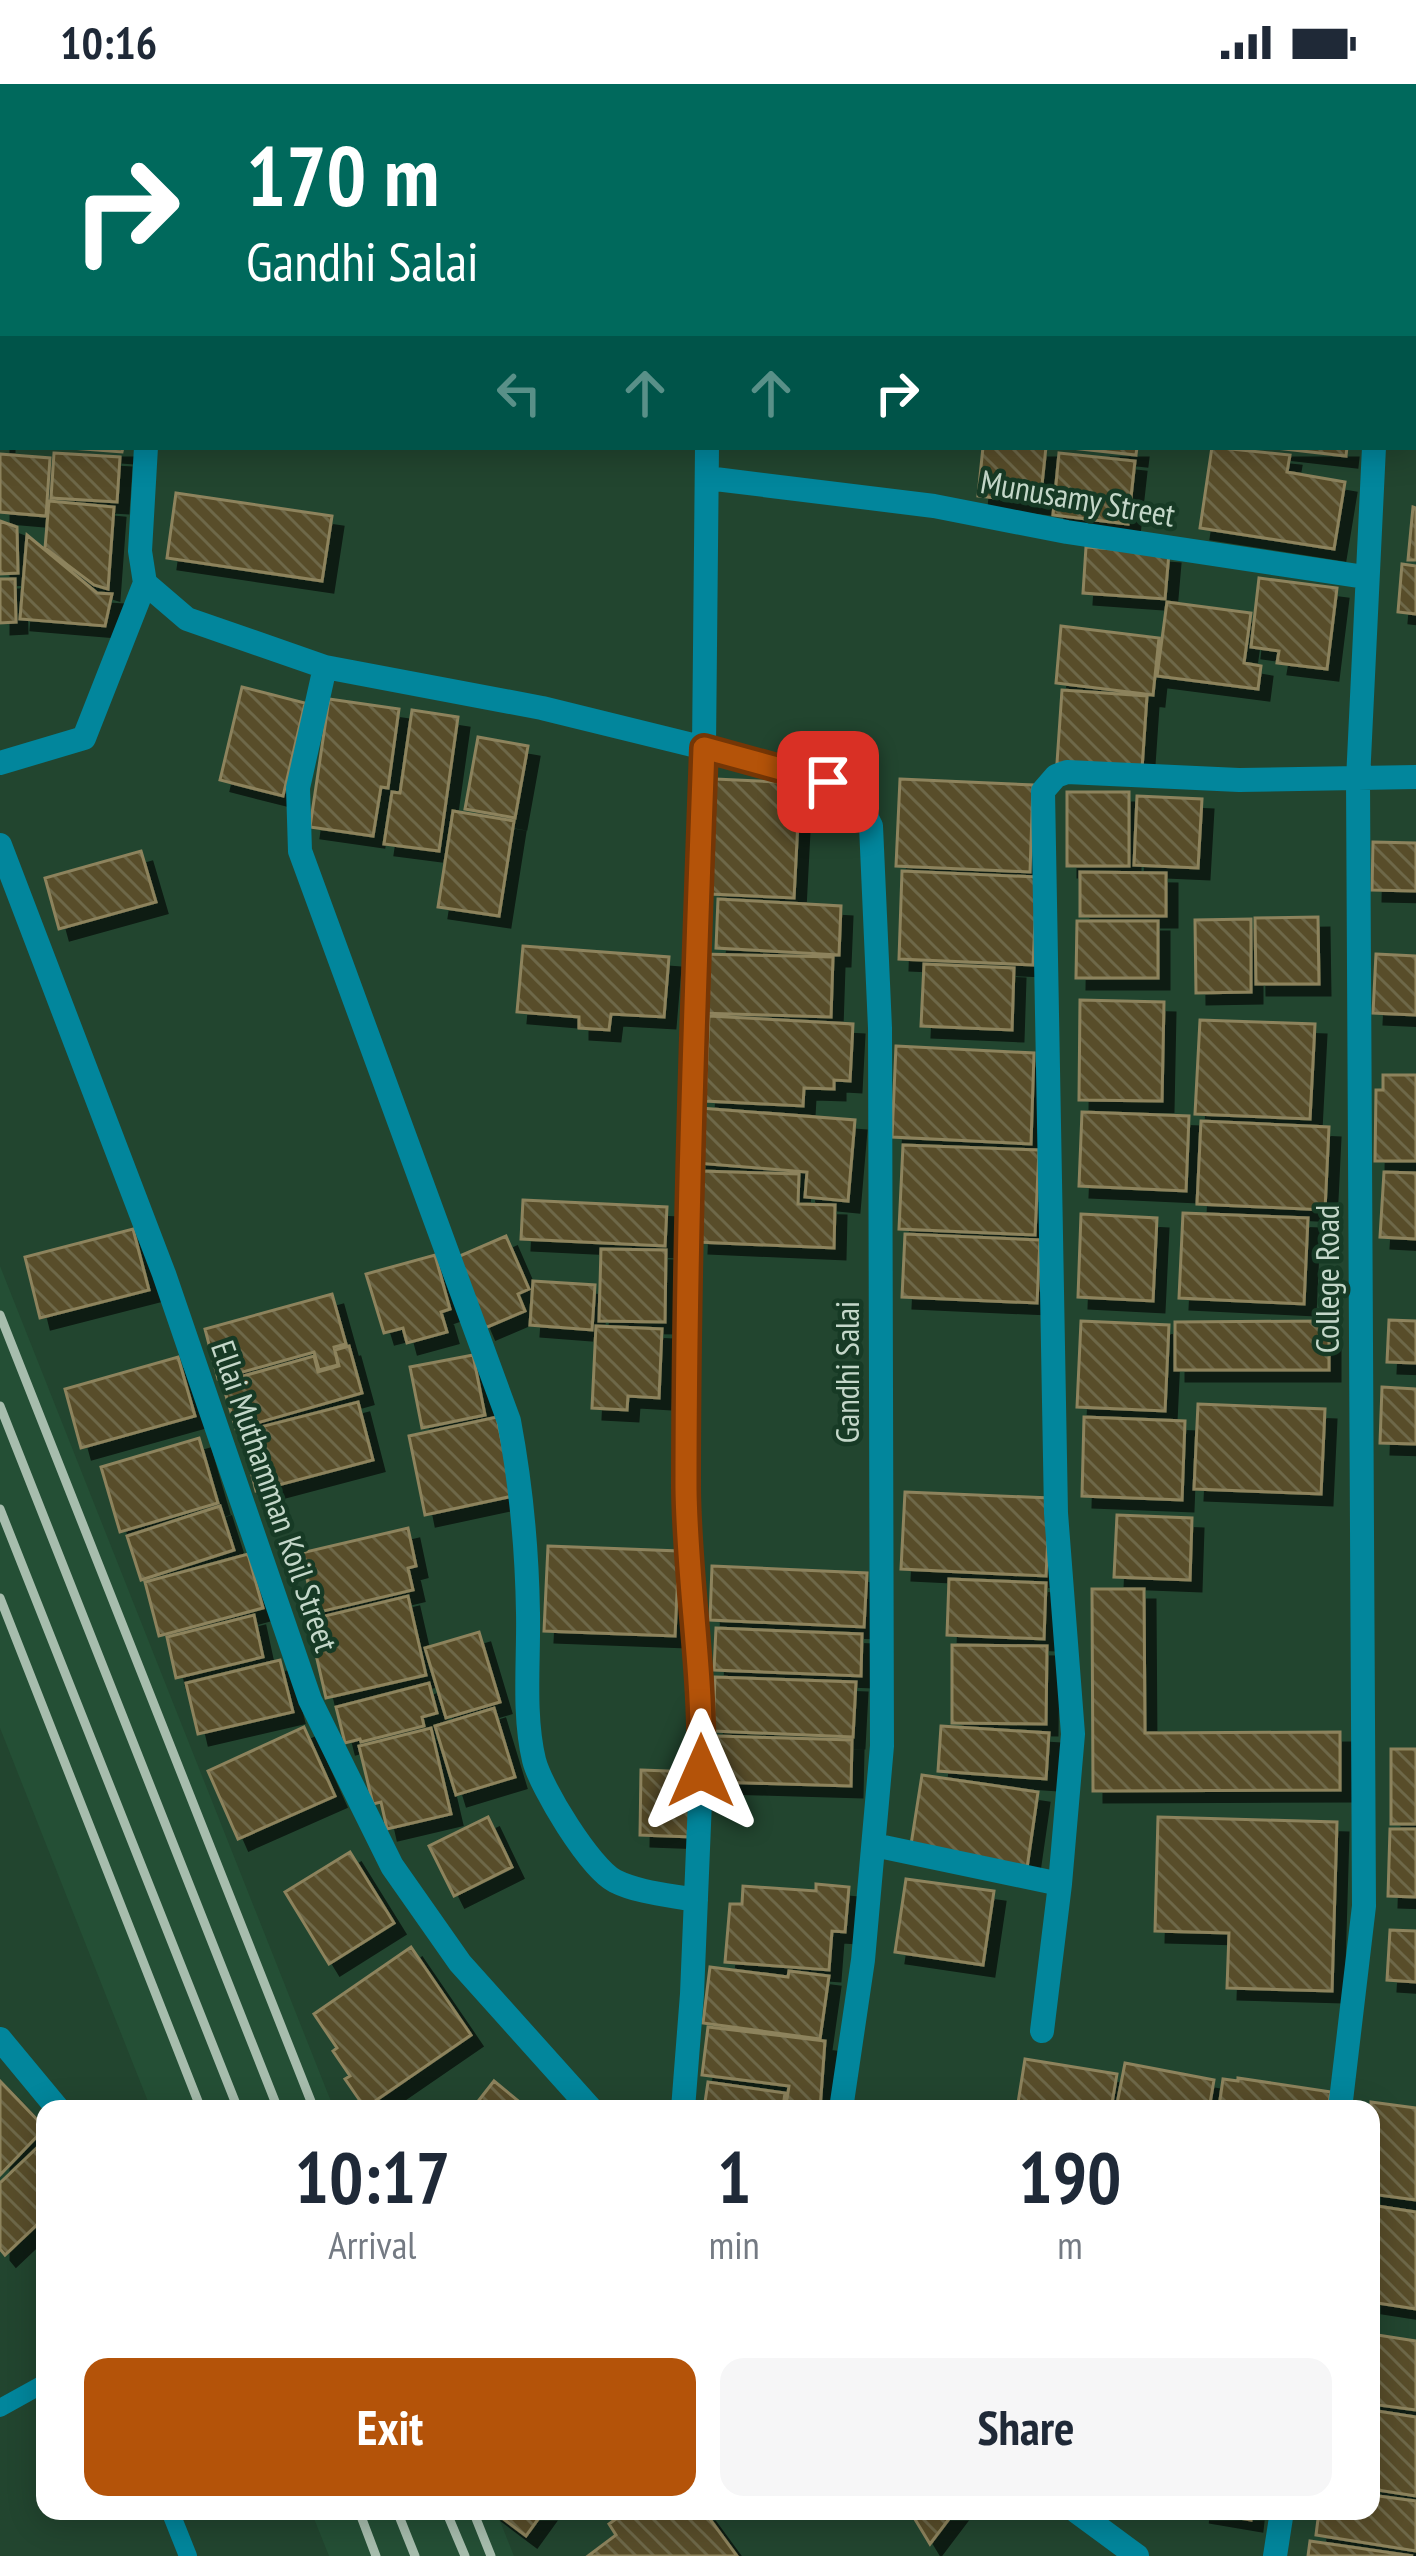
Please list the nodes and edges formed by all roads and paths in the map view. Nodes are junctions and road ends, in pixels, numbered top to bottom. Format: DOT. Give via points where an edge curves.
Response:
graph roads {
  1 [pos="146,450"];
  2 [pos="707,450"];
  3 [pos="1374,450"];
  4 [pos="707,478"];
  5 [pos="1365,578"];
  6 [pos="145,583"];
  7 [pos="325,667"];
  8 [pos="704,748"];
  9 [pos="0,763"];
  10 [pos="1416,777"];
  11 [pos="1358,780"];
  12 [pos="0,845"];
  13 [pos="874,1845"];
  14 [pos="1060,1884"];
  15 [pos="696,1900"];
  16 [pos="1042,2031"];
  17 [pos="0,2039"];
  18 [pos="51,2100"];
  19 [pos="583,2100"];
  20 [pos="684,2100"];
  21 [pos="842,2100"];
  22 [pos="1341,2100"];
  23 [pos="36,2388"];
  24 [pos="0,2408"];
  25 [pos="174,2520"];
  26 [pos="1088,2520"];
  27 [pos="1280,2520"];
  28 [pos="188,2556"];
  29 [pos="1137,2556"];
  30 [pos="1274,2556"];
  1 -- 6 [label="street"];
  2 -- 4 [label="street"];
  3 -- 5 [label="street, College Road"];
  4 -- 5 [label="street, Munusamy Street" via="934,506"];
  4 -- 8 [label="street"];
  5 -- 11 [label="street, College Road"];
  6 -- 7 [label="street, Gandhi Salai" via="188,619"];
  6 -- 9 [label="street" via="84,738"];
  7 -- 8 [label="street, Gandhi Salai"];
  7 -- 15 [label="street" via="298,788 300,851 509,1420 527,1560 535,1764 612,1880"];
  8 -- 13 [label="street, Gandhi Salai" via="828,782 855,795 871,826 880,1028 882,1698"];
  8 -- 15 [label="street" via="687,1332 686,1495 703,1728"];
  10 -- 11 [label="street"];
  11 -- 14 [label="street" via="1067,772 1043,791 1057,1514 1073,1734"];
  11 -- 22 [label="street, College Road" via="1364,1906"];
  12 -- 19 [label="street, Ellai Muthamman Koil Street" via="164,1274 310,1700 392,1866 460,1963"];
  13 -- 14 [label="street"];
  13 -- 21 [label="street, Gandhi Salai"];
  14 -- 16 [label="street"];
  15 -- 20 [label="street"];
  17 -- 18 [label="street"];
  23 -- 24 [label="lane"];
  25 -- 28 [label="lane"];
  26 -- 29 [label="street"];
  27 -- 30 [label="street"];
}
